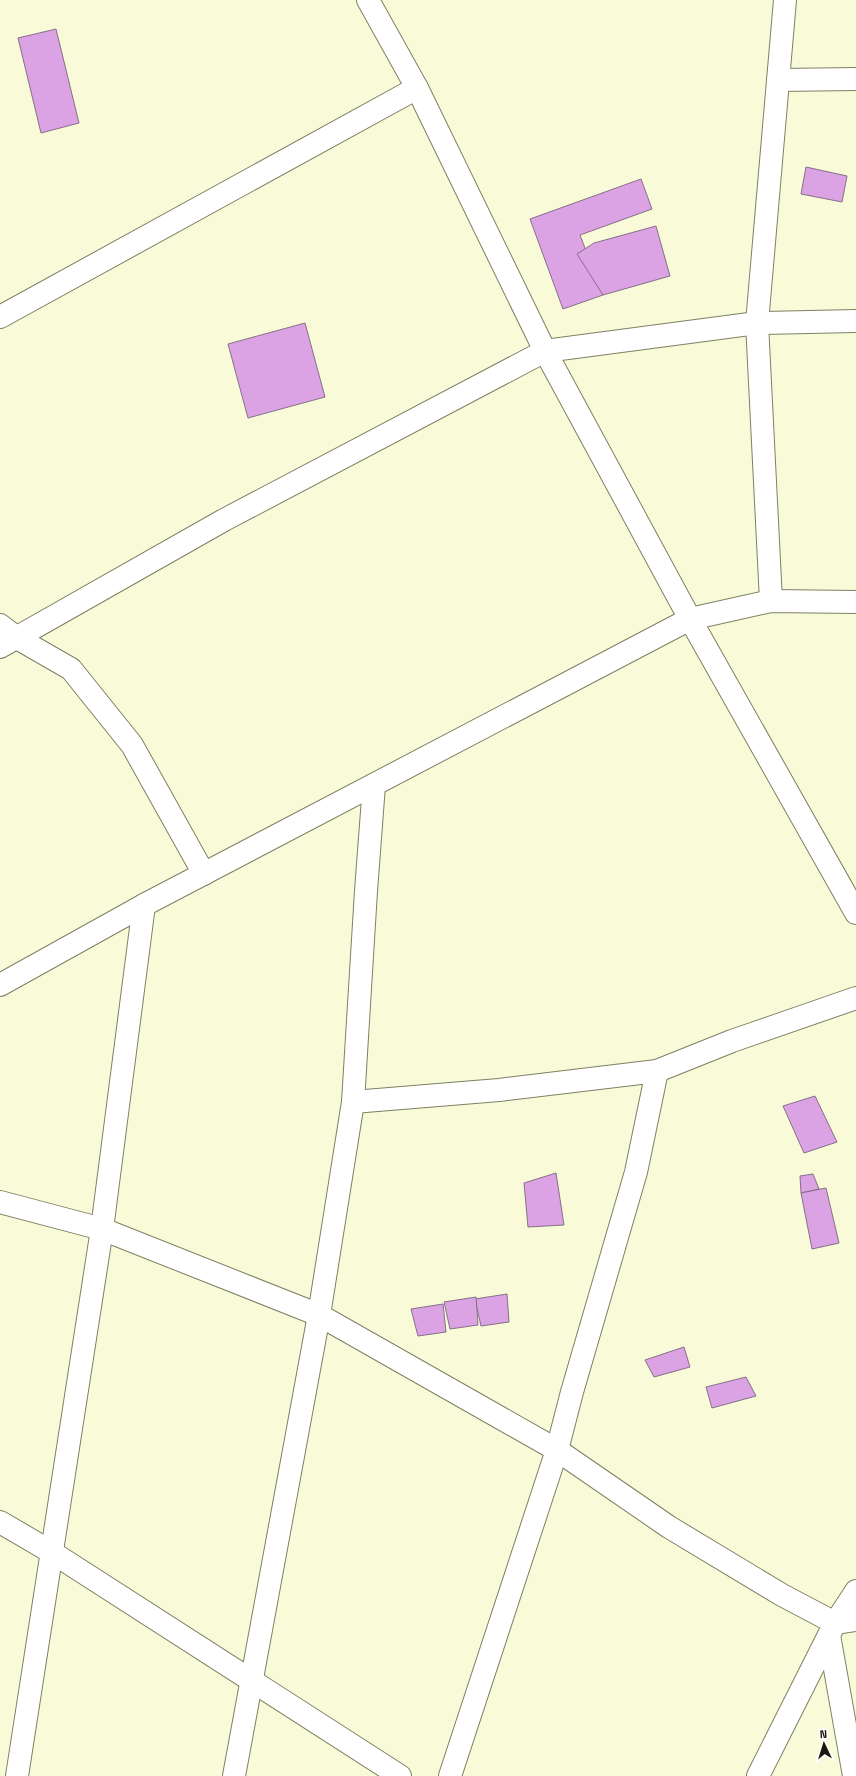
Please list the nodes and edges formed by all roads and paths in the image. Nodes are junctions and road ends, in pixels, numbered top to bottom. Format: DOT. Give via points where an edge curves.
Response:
graph roads {
  1 [pos="368,0"];
  2 [pos="785,0"];
  3 [pos="856,79"];
  4 [pos="778,80"];
  5 [pos="417,88"];
  6 [pos="0,317"];
  7 [pos="856,321"];
  8 [pos="757,323"];
  9 [pos="545,351"];
  10 [pos="771,601"];
  11 [pos="856,602"];
  12 [pos="690,619"];
  13 [pos="0,625"];
  14 [pos="9,642"];
  15 [pos="374,785"];
  16 [pos="204,874"];
  17 [pos="144,905"];
  18 [pos="856,913"];
  19 [pos="0,985"];
  20 [pos="856,998"];
  21 [pos="657,1071"];
  22 [pos="353,1102"];
  23 [pos="0,1202"];
  24 [pos="102,1229"];
  25 [pos="319,1315"];
  26 [pos="557,1450"];
  27 [pos="0,1522"];
  28 [pos="53,1553"];
  29 [pos="856,1590"];
  30 [pos="856,1620"];
  31 [pos="832,1629"];
  32 [pos="252,1682"];
  33 [pos="17,1776"];
  34 [pos="234,1776"];
  35 [pos="400,1776"];
  36 [pos="450,1776"];
  37 [pos="758,1776"];
  38 [pos="854,1776"];
  1 -- 5 [label="street"];
  2 -- 4 [label="street"];
  3 -- 4 [label="street"];
  4 -- 8 [label="street"];
  5 -- 6 [label="street"];
  5 -- 9 [label="street"];
  7 -- 8 [label="street"];
  8 -- 9 [label="street"];
  8 -- 10 [label="street"];
  9 -- 12 [label="street"];
  9 -- 14 [label="street" via="224,520"];
  10 -- 11 [label="street"];
  10 -- 12 [label="street"];
  12 -- 15 [label="street"];
  12 -- 18 [label="street"];
  13 -- 14 [label="street"];
  14 -- 16 [label="street" via="71,668 132,744"];
  15 -- 16 [label="street"];
  15 -- 22 [label="street"];
  16 -- 17 [label="street"];
  17 -- 19 [label="street"];
  17 -- 24 [label="street"];
  20 -- 21 [label="street" via="732,1041"];
  21 -- 22 [label="street" via="499,1090"];
  21 -- 26 [label="street" via="636,1172"];
  22 -- 25 [label="street"];
  23 -- 24 [label="street"];
  24 -- 25 [label="street"];
  24 -- 28 [label="street"];
  25 -- 26 [label="street"];
  25 -- 32 [label="street" via="279,1522"];
  26 -- 31 [label="street" via="669,1527 782,1595"];
  26 -- 36 [label="street"];
  27 -- 28 [label="street"];
  28 -- 32 [label="street"];
  28 -- 33 [label="street"];
  29 -- 31 [label="street"];
  30 -- 31 [label="street"];
  31 -- 37 [label="street"];
  31 -- 38 [label="street"];
  32 -- 34 [label="street"];
  32 -- 35 [label="street"];
}
